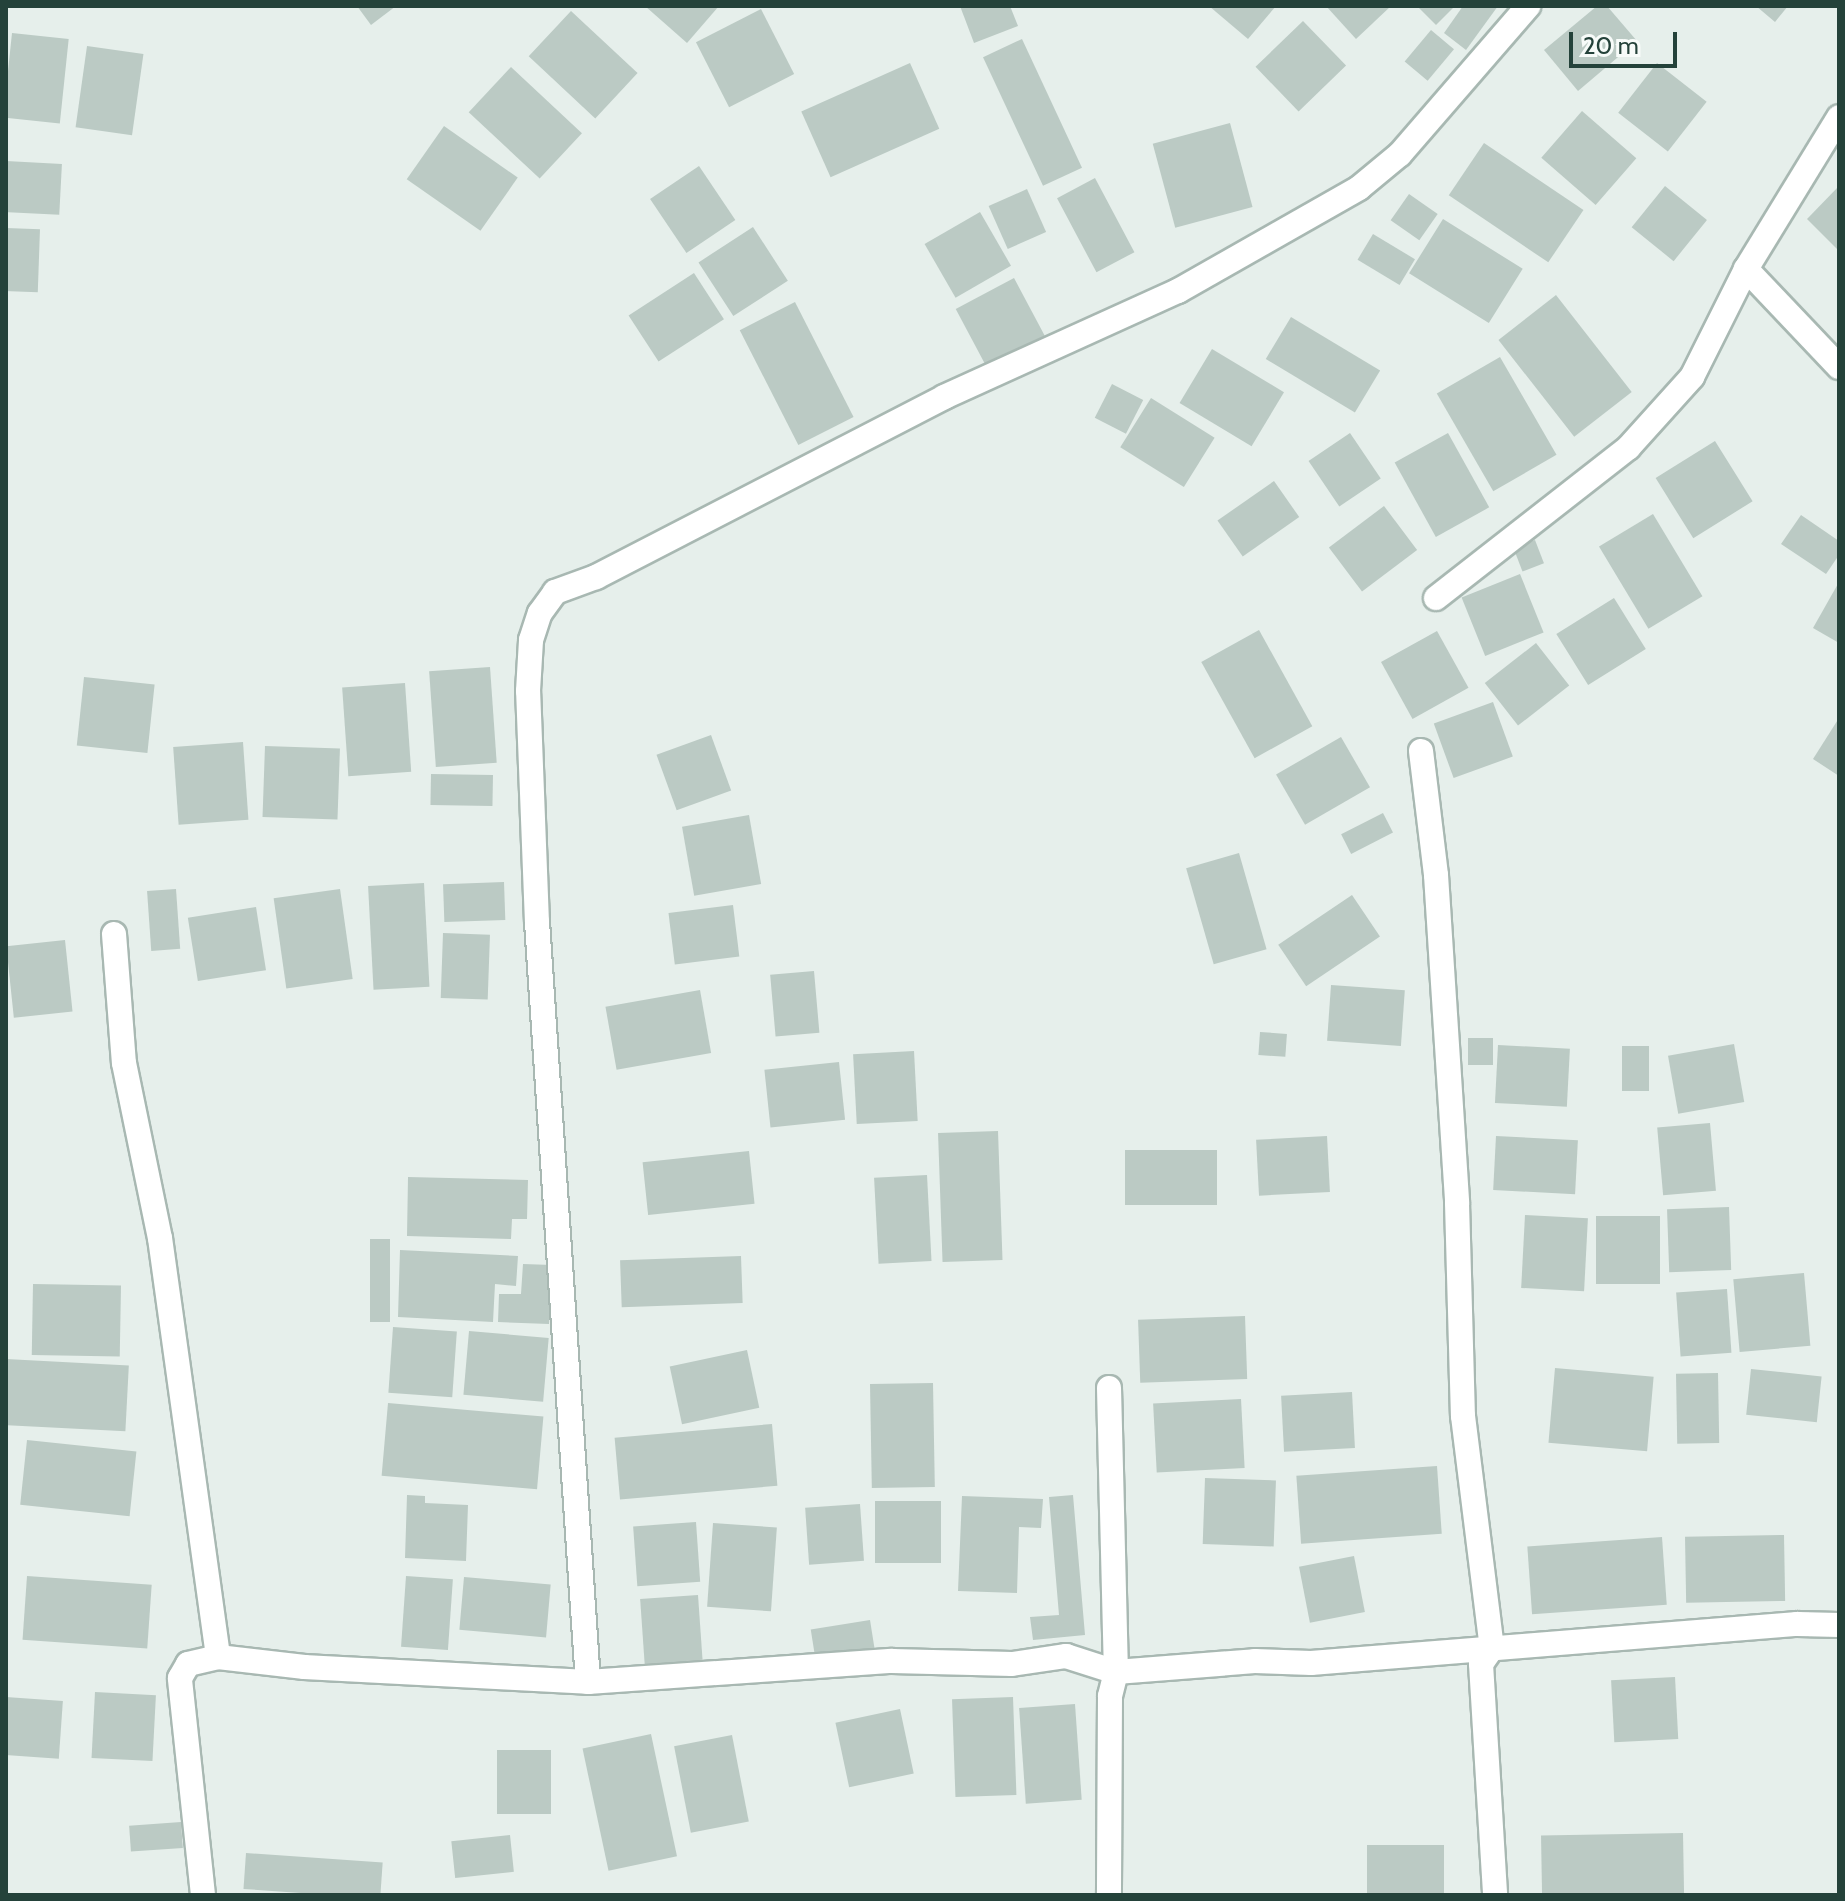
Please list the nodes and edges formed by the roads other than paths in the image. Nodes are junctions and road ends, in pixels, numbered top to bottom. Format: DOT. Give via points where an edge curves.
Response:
graph roads {
  1 [pos="1528,6"];
  2 [pos="1839,117"];
  3 [pos="1746,269"];
  4 [pos="1839,367"];
  5 [pos="1436,598"];
  6 [pos="1421,751"];
  7 [pos="114,934"];
  8 [pos="1109,1388"];
  9 [pos="1839,1625"];
  10 [pos="1492,1648"];
  11 [pos="218,1657"];
  12 [pos="1116,1672"];
  13 [pos="588,1682"];
  14 [pos="203,1895"];
  15 [pos="1109,1895"];
  16 [pos="1495,1895"];
  1 -- 13 [label="street" via="1400,154 1359,188 1178,291 944,397 596,577 555,592 540,613 531,640 528,691 537,937"];
  2 -- 3 [label="street"];
  3 -- 4 [label="street"];
  3 -- 5 [label="street" via="1692,377 1628,448"];
  6 -- 10 [label="street" via="1436,875 1457,1203 1463,1416"];
  7 -- 11 [label="street" via="124,1063 160,1238"];
  8 -- 12 [label="street"];
  9 -- 10 [label="street"];
  10 -- 12 [label="street"];
  10 -- 16 [label="street" via="1481,1664"];
  11 -- 13 [label="street" via="304,1667"];
  11 -- 14 [label="street" via="188,1664 180,1678"];
  12 -- 13 [label="street" via="1066,1656 1012,1664 892,1661"];
  12 -- 15 [label="street" via="1110,1696"];
}
